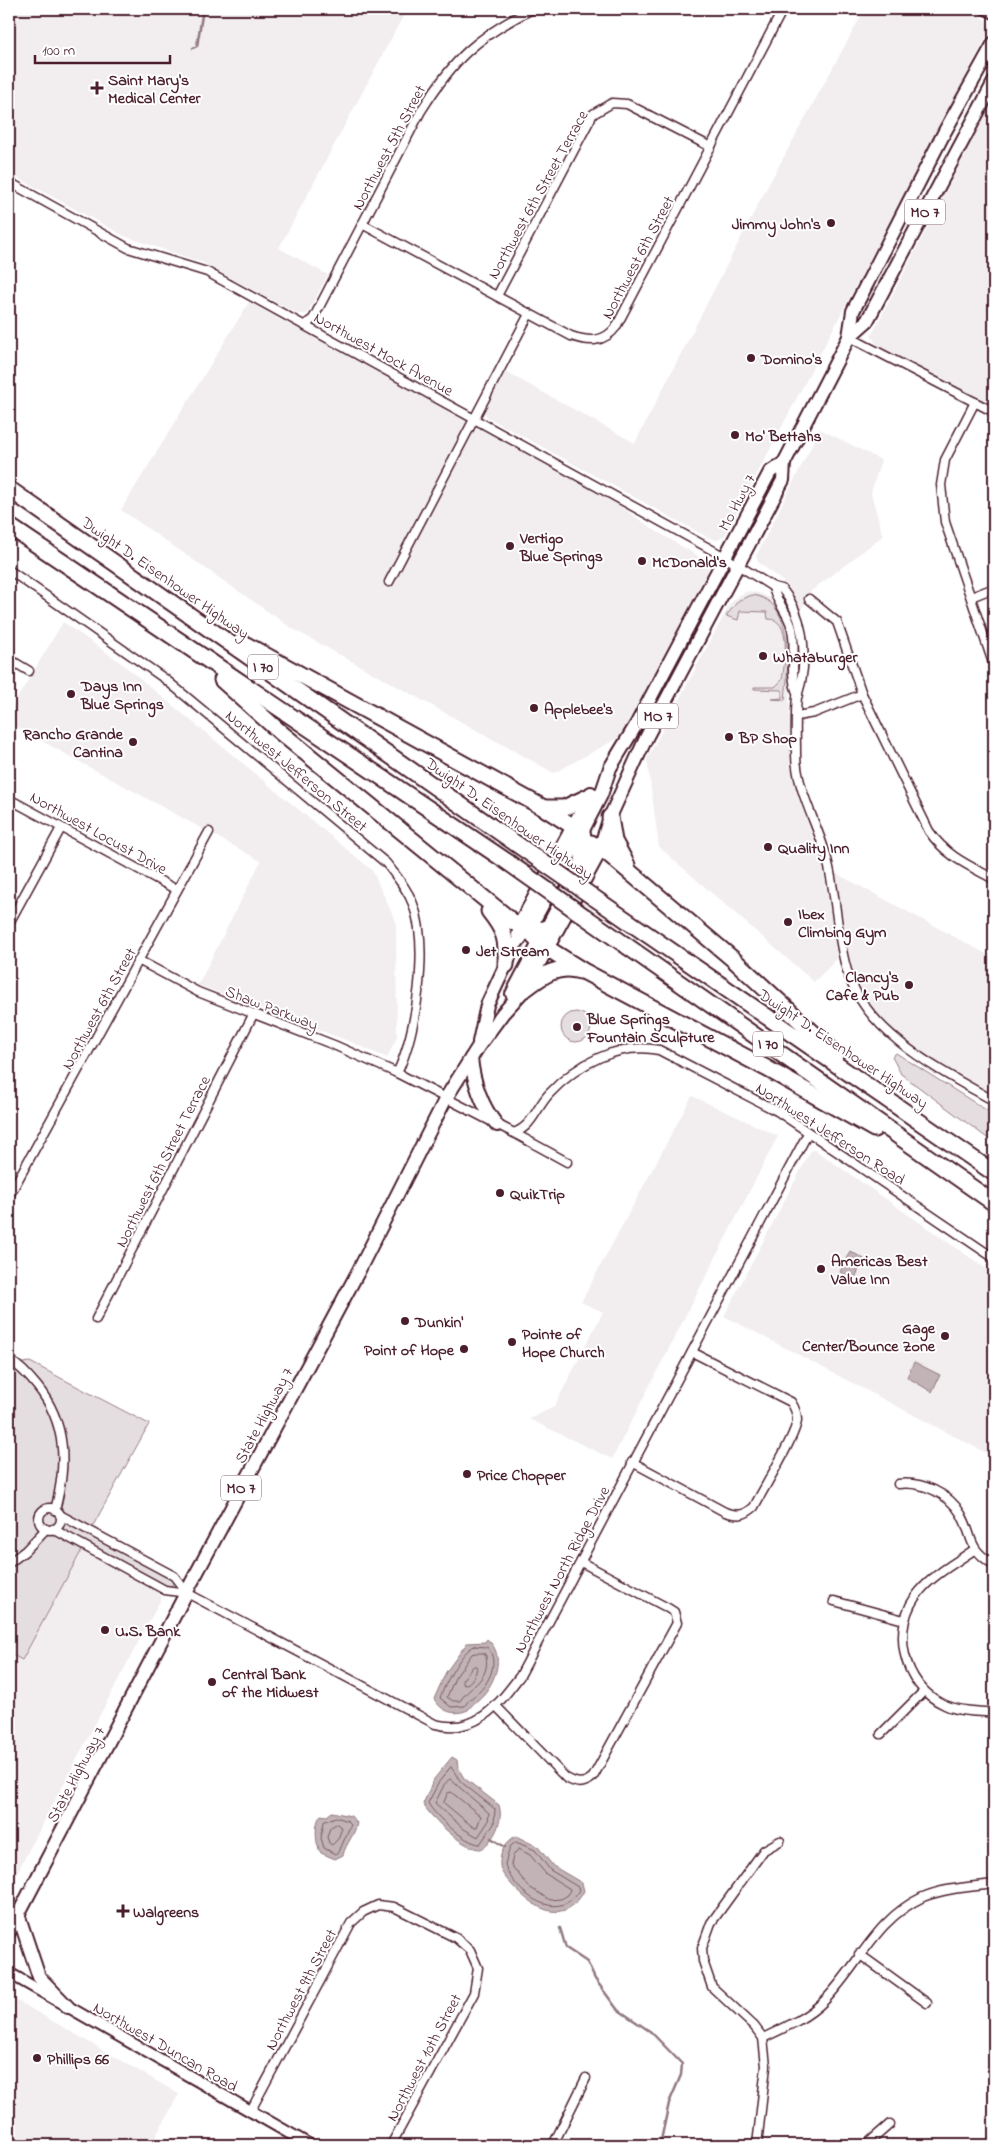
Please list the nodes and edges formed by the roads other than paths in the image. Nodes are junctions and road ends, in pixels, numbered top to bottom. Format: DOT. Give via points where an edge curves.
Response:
graph roads {
  1 [pos="532,9"];
  2 [pos="783,9"];
  3 [pos="986,9"];
  4 [pos="994,13"];
  5 [pos="994,43"];
  6 [pos="994,82"];
  7 [pos="711,147"];
  8 [pos="9,182"];
  9 [pos="362,224"];
  10 [pos="497,296"];
  11 [pos="529,314"];
  12 [pos="305,325"];
  13 [pos="849,337"];
  14 [pos="975,402"];
  15 [pos="994,412"];
  16 [pos="473,418"];
  17 [pos="784,463"];
  18 [pos="9,489"];
  19 [pos="9,526"];
  20 [pos="725,557"];
  21 [pos="738,564"];
  22 [pos="9,570"];
  23 [pos="389,582"];
  24 [pos="994,588"];
  25 [pos="972,597"];
  26 [pos="809,599"];
  27 [pos="189,614"];
  28 [pos="175,638"];
  29 [pos="9,659"];
  30 [pos="994,666"];
  31 [pos="30,671"];
  32 [pos="862,694"];
  33 [pos="797,716"];
  34 [pos="610,768"];
  35 [pos="590,796"];
  36 [pos="9,799"];
  37 [pos="544,808"];
  38 [pos="610,817"];
  39 [pos="61,828"];
  40 [pos="209,832"];
  41 [pos="584,839"];
  42 [pos="583,859"];
  43 [pos="633,875"];
  44 [pos="994,879"];
  45 [pos="177,890"];
  46 [pos="486,900"];
  47 [pos="9,923"];
  48 [pos="535,933"];
  49 [pos="140,961"];
  50 [pos="506,965"];
  51 [pos="585,972"];
  52 [pos="525,989"];
  53 [pos="503,1013"];
  54 [pos="253,1015"];
  55 [pos="474,1052"];
  56 [pos="397,1073"];
  57 [pos="874,1089"];
  58 [pos="446,1098"];
  59 [pos="994,1101"];
  60 [pos="497,1125"];
  61 [pos="514,1133"];
  62 [pos="808,1133"];
  63 [pos="567,1162"];
  64 [pos="952,1173"];
  65 [pos="994,1173"];
  66 [pos="9,1196"];
  67 [pos="994,1203"];
  68 [pos="994,1258"];
  69 [pos="96,1319"];
  70 [pos="692,1352"];
  71 [pos="9,1360"];
  72 [pos="632,1462"];
  73 [pos="898,1484"];
  74 [pos="58,1512"];
  75 [pos="49,1529"];
  76 [pos="975,1549"];
  77 [pos="581,1562"];
  78 [pos="9,1563"];
  79 [pos="994,1565"];
  80 [pos="187,1593"];
  81 [pos="834,1601"];
  82 [pos="904,1620"];
  83 [pos="924,1691"];
  84 [pos="495,1705"];
  85 [pos="994,1712"];
  86 [pos="881,1734"];
  87 [pos="585,1783"];
  88 [pos="586,1792"];
  89 [pos="780,1840"];
  90 [pos="994,1884"];
  91 [pos="394,1907"];
  92 [pos="18,1914"];
  93 [pos="9,1932"];
  94 [pos="859,1954"];
  95 [pos="9,1973"];
  96 [pos="927,2003"];
  97 [pos="68,2007"];
  98 [pos="762,2038"];
  99 [pos="586,2078"];
  100 [pos="250,2112"];
  101 [pos="890,2124"];
  102 [pos="310,2145"];
  103 [pos="391,2145"];
  104 [pos="553,2145"];
  105 [pos="757,2145"];
  106 [pos="866,2145"];
  1 -- 9 [label="street, Northwest 5th Street" via="495,28 452,65 421,111"];
  2 -- 7 [label="street, Northwest 6th Street"];
  3 -- 4 [label="street"];
  5 -- 13 [label="main road, MO 7" via="853,311"];
  6 -- 13 [label="main road, MO 7" via="867,321"];
  7 -- 10 [label="street, Northwest 6th Street Terrace" via="627,104 612,103 594,114"];
  7 -- 11 [label="street, Northwest 6th Street" via="610,335 587,341"];
  8 -- 12 [label="street, Northwest Mock Avenue" via="128,248 206,272"];
  9 -- 10 [label="street, Northwest 6th Street"];
  9 -- 12 [label="street, Northwest 5th Street" via="313,318"];
  10 -- 11 [label="street, Northwest 6th Street"];
  11 -- 16 [label="street"];
  12 -- 16 [label="street, Northwest Mock Avenue"];
  13 -- 14 [label="street"];
  13 -- 17 [label="main road, MO 7"];
  14 -- 15 [label="street"];
  14 -- 25 [label="street" via="945,460 941,485 945,522"];
  16 -- 20 [label="street, Northwest Mock Avenue"];
  16 -- 23 [label="street"];
  17 -- 20 [label="main road, Mo Hwy 7 / MO 7" via="770,472"];
  17 -- 21 [label="main road, Mo Hwy 7 / MO 7" via="783,480"];
  18 -- 27 [label="highway, Dwight D. Eisenhower Highway / I 70"];
  19 -- 28 [label="highway, I 70"];
  20 -- 21 [label="street, Northwest Mock Avenue"];
  20 -- 34 [label="main road, Mo Hwy 7 / MO 7"];
  21 -- 33 [label="street, Northwest Mock Avenue" via="773,587 782,589 796,611 801,629 802,682"];
  21 -- 38 [label="main road, Mo Hwy 7 / MO 7" via="647,736"];
  22 -- 56 [label="street, Northwest Jefferson Street" via="165,679 380,858 404,884 414,904 420,944 412,1036"];
  24 -- 25 [label="street"];
  25 -- 30 [label="street"];
  26 -- 32 [label="street" via="837,622"];
  27 -- 37 [label="highway"];
  27 -- 57 [label="highway, Dwight D. Eisenhower Highway / I 70, bridge"];
  28 -- 46 [label="highway" via="280,732"];
  28 -- 64 [label="highway, I 70, bridge" via="509,862"];
  29 -- 31 [label="street"];
  32 -- 33 [label="street" via="814,713"];
  32 -- 44 [label="street" via="913,802 940,847"];
  33 -- 59 [label="street, Northwest Mock Avenue" via="796,754 800,780 822,837 841,945 848,975 859,997 903,1044"];
  34 -- 35 [label="main road, MO 7"];
  34 -- 41 [label="main road, Mo Hwy 7 / MO 7"];
  35 -- 37 [label="highway" via="564,808"];
  35 -- 41 [label="main road, MO 7"];
  36 -- 39 [label="street, Northwest Locust Drive"];
  37 -- 41 [label="highway"];
  38 -- 41 [label="main road, MO 7"];
  38 -- 43 [label="highway" via="614,841"];
  39 -- 45 [label="street, Northwest Locust Drive"];
  39 -- 47 [label="street"];
  40 -- 45 [label="street, Northwest 6th Street"];
  41 -- 42 [label="highway"];
  41 -- 43 [label="highway"];
  41 -- 48 [label="main road, MO 7"];
  41 -- 48 [label="main road, MO 7"];
  42 -- 48 [label="main road, MO 7"];
  43 -- 57 [label="highway" via="734,960"];
  45 -- 49 [label="street, Northwest 6th Street"];
  46 -- 48 [label="highway"];
  46 -- 50 [label="highway" via="486,907 503,928 507,943"];
  48 -- 50 [label="main road, MO 7" via="515,945"];
  48 -- 51 [label="highway"];
  48 -- 52 [label="main road, MO 7"];
  48 -- 53 [label="main road, MO 7"];
  49 -- 54 [label="street, Shaw Parkway" via="198,992"];
  49 -- 66 [label="street, Northwest 6th Street"];
  50 -- 55 [label="main road, MO 7" via="487,1005"];
  51 -- 52 [label="highway" via="560,969 546,974"];
  51 -- 64 [label="highway" via="766,1068"];
  52 -- 53 [label="main road, MO 7"];
  53 -- 55 [label="main road, MO 7"];
  54 -- 56 [label="street, Shaw Parkway"];
  54 -- 69 [label="street, Northwest 6th Street Terrace"];
  55 -- 58 [label="main road, State Highway 7 / MO 7"];
  55 -- 60 [label="main road" via="474,1074 485,1107"];
  56 -- 58 [label="street, Shaw Parkway"];
  57 -- 65 [label="highway, Dwight D. Eisenhower Highway / I 70"];
  58 -- 60 [label="street"];
  58 -- 80 [label="main road, State Highway 7 / MO 7" via="358,1272"];
  60 -- 61 [label="street"];
  61 -- 62 [label="street, Northwest Jefferson Road" via="524,1129 548,1095 569,1075 606,1055 643,1046 678,1058 777,1111"];
  61 -- 63 [label="street"];
  62 -- 68 [label="street, Northwest Jefferson Road"];
  62 -- 70 [label="street, Northwest North Ridge Drive"];
  64 -- 67 [label="highway, I 70"];
  70 -- 72 [label="street, Northwest North Ridge Drive"];
  70 -- 72 [label="street" via="791,1402 796,1411 797,1422 790,1438 754,1507 737,1516 725,1512"];
  71 -- 74 [label="street" via="30,1378 57,1417 63,1471"];
  72 -- 77 [label="street, Northwest North Ridge Drive"];
  73 -- 76 [label="street" via="919,1484 946,1498 961,1515"];
  74 -- 75 [label="street" via="58,1525"];
  74 -- 75 [label="street" via="49,1508 38,1512 39,1520"];
  74 -- 80 [label="street" via="174,1576"];
  75 -- 78 [label="street"];
  75 -- 80 [label="street" via="165,1590"];
  76 -- 79 [label="street"];
  76 -- 82 [label="street" via="919,1591"];
  77 -- 84 [label="street, Northwest North Ridge Drive" via="520,1676"];
  77 -- 87 [label="street" via="679,1615 592,1778"];
  80 -- 84 [label="street, Northwest North Ridge Drive" via="435,1724 466,1726"];
  80 -- 92 [label="main road, State Highway 7 / MO 7"];
  81 -- 82 [label="street"];
  82 -- 83 [label="street" via="904,1654"];
  83 -- 85 [label="street" via="957,1709"];
  83 -- 86 [label="street"];
  84 -- 87 [label="street" via="566,1778 575,1783"];
  87 -- 88 [label="street"];
  89 -- 98 [label="street" via="764,1850 711,1923 702,1948 712,1988 754,2026"];
  90 -- 94 [label="street" via="924,1897 894,1915"];
  91 -- 100 [label="street, Northwest 9th Street" via="378,1905 351,1923"];
  91 -- 103 [label="street, Northwest 10th Street" via="456,1938 470,1950 478,1968 474,1993"];
  92 -- 93 [label="main road, State Highway 7 / MO 7"];
  92 -- 97 [label="main road" via="39,1977"];
  94 -- 96 [label="street"];
  94 -- 98 [label="street" via="824,2002 797,2021"];
  95 -- 97 [label="street, Northwest Duncan Road"];
  97 -- 100 [label="street, Northwest Duncan Road"];
  98 -- 105 [label="street" via="766,2066"];
  99 -- 104 [label="street"];
  100 -- 102 [label="street, Northwest Duncan Road"];
  101 -- 106 [label="street"];
}
